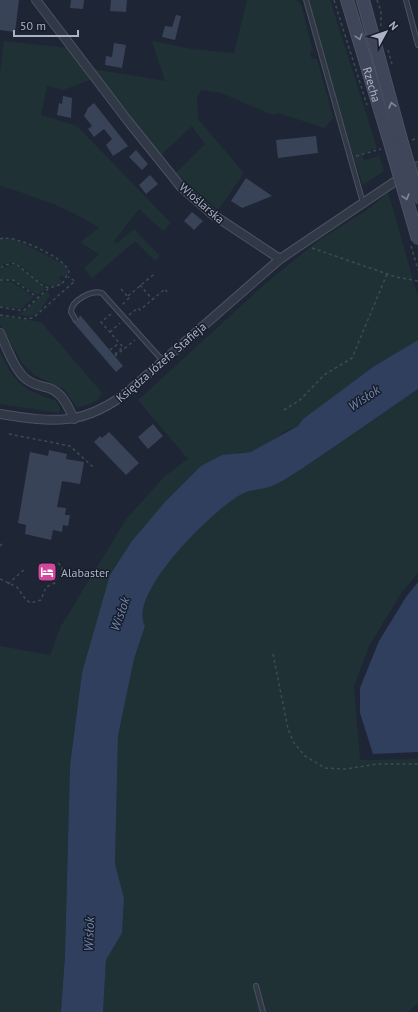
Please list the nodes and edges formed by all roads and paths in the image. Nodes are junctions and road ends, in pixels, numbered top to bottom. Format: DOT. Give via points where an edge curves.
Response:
graph roads {
  1 [pos="36,0"];
  2 [pos="306,0"];
  3 [pos="347,0"];
  4 [pos="363,0"];
  5 [pos="378,0"];
  6 [pos="406,0"];
  7 [pos="381,30"];
  8 [pos="385,45"];
  9 [pos="418,45"];
  10 [pos="389,52"];
  11 [pos="418,138"];
  12 [pos="397,144"];
  13 [pos="364,154"];
  14 [pos="418,166"];
  15 [pos="418,198"];
  16 [pos="363,203"];
  17 [pos="0,239"];
  18 [pos="418,239"];
  19 [pos="300,245"];
  20 [pos="280,259"];
  21 [pos="0,268"];
  22 [pos="151,272"];
  23 [pos="387,274"];
  24 [pos="68,278"];
  25 [pos="0,280"];
  26 [pos="418,281"];
  27 [pos="140,285"];
  28 [pos="49,288"];
  29 [pos="121,289"];
  30 [pos="167,292"];
  31 [pos="128,296"];
  32 [pos="38,297"];
  33 [pos="152,299"];
  34 [pos="0,307"];
  35 [pos="117,309"];
  36 [pos="0,315"];
  37 [pos="75,319"];
  38 [pos="126,319"];
  39 [pos="110,332"];
  40 [pos="0,333"];
  41 [pos="141,335"];
  42 [pos="119,343"];
  43 [pos="110,350"];
  44 [pos="163,362"];
  45 [pos="284,410"];
  46 [pos="0,414"];
  47 [pos="74,419"];
  48 [pos="9,434"];
  49 [pos="93,467"];
  50 [pos="3,543"];
  51 [pos="0,546"];
  52 [pos="58,563"];
  53 [pos="26,568"];
  54 [pos="62,573"];
  55 [pos="0,579"];
  56 [pos="57,582"];
  57 [pos="8,584"];
  58 [pos="273,654"];
  59 [pos="418,764"];
  60 [pos="256,986"];
  61 [pos="264,1012"];
  1 -- 20 [label="street, Wioślarska" via="181,187 212,214"];
  2 -- 16 [label="lane"];
  3 -- 12 [label="main road, Rzecha, one-way"];
  12 -- 4 [label="main road, Rzecha, one-way"];
  5 -- 7 [label="path"];
  6 -- 9 [label="lane"];
  8 -- 10 [label="path"];
  11 -- 12 [label="path"];
  12 -- 13 [label="path"];
  12 -- 15 [label="main road, bridge"];
  12 -- 18 [label="main road, one-way, bridge"];
  14 -- 16 [label="street"];
  16 -- 19 [label="street"];
  17 -- 24 [label="path" via="7,237 21,240 65,264 69,270"];
  19 -- 20 [label="street"];
  19 -- 23 [label="path"];
  20 -- 44 [label="street, Księdza Józefa Stafieja"];
  21 -- 28 [label="path" via="15,263"];
  22 -- 27 [label="path" via="153,275"];
  23 -- 26 [label="path"];
  23 -- 45 [label="path" via="352,358 324,375 300,400"];
  24 -- 28 [label="path" via="60,286"];
  24 -- 36 [label="path" via="75,281 34,317 28,319"];
  25 -- 32 [label="path" via="13,280"];
  27 -- 31 [label="path"];
  27 -- 33 [label="path"];
  28 -- 32 [label="path"];
  29 -- 31 [label="path"];
  30 -- 33 [label="path" via="165,289"];
  31 -- 35 [label="path" via="129,298"];
  32 -- 34 [label="path" via="23,311"];
  33 -- 38 [label="path"];
  35 -- 37 [label="lane" via="102,293 95,292 83,297 73,306 71,312"];
  35 -- 38 [label="lane"];
  35 -- 39 [label="path" via="101,322"];
  38 -- 39 [label="path"];
  38 -- 41 [label="lane"];
  39 -- 42 [label="path"];
  40 -- 47 [label="street" via="20,373 34,384 58,393"];
  41 -- 42 [label="path" via="115,356 122,347"];
  41 -- 44 [label="lane"];
  42 -- 43 [label="path"];
  44 -- 47 [label="street, Księdza Józefa Stafieja" via="112,404 93,414"];
  46 -- 47 [label="street, Księdza Józefa Stafieja" via="53,420"];
  48 -- 49 [label="path" via="70,446"];
  50 -- 51 [label="path"];
  52 -- 54 [label="path" via="62,567"];
  53 -- 57 [label="path"];
  55 -- 57 [label="path"];
  56 -- 57 [label="path" via="48,586 42,599 33,603 27,601 17,587"];
  58 -- 59 [label="path" via="288,729 294,743 305,756 324,768"];
  60 -- 61 [label="lane"];
}
